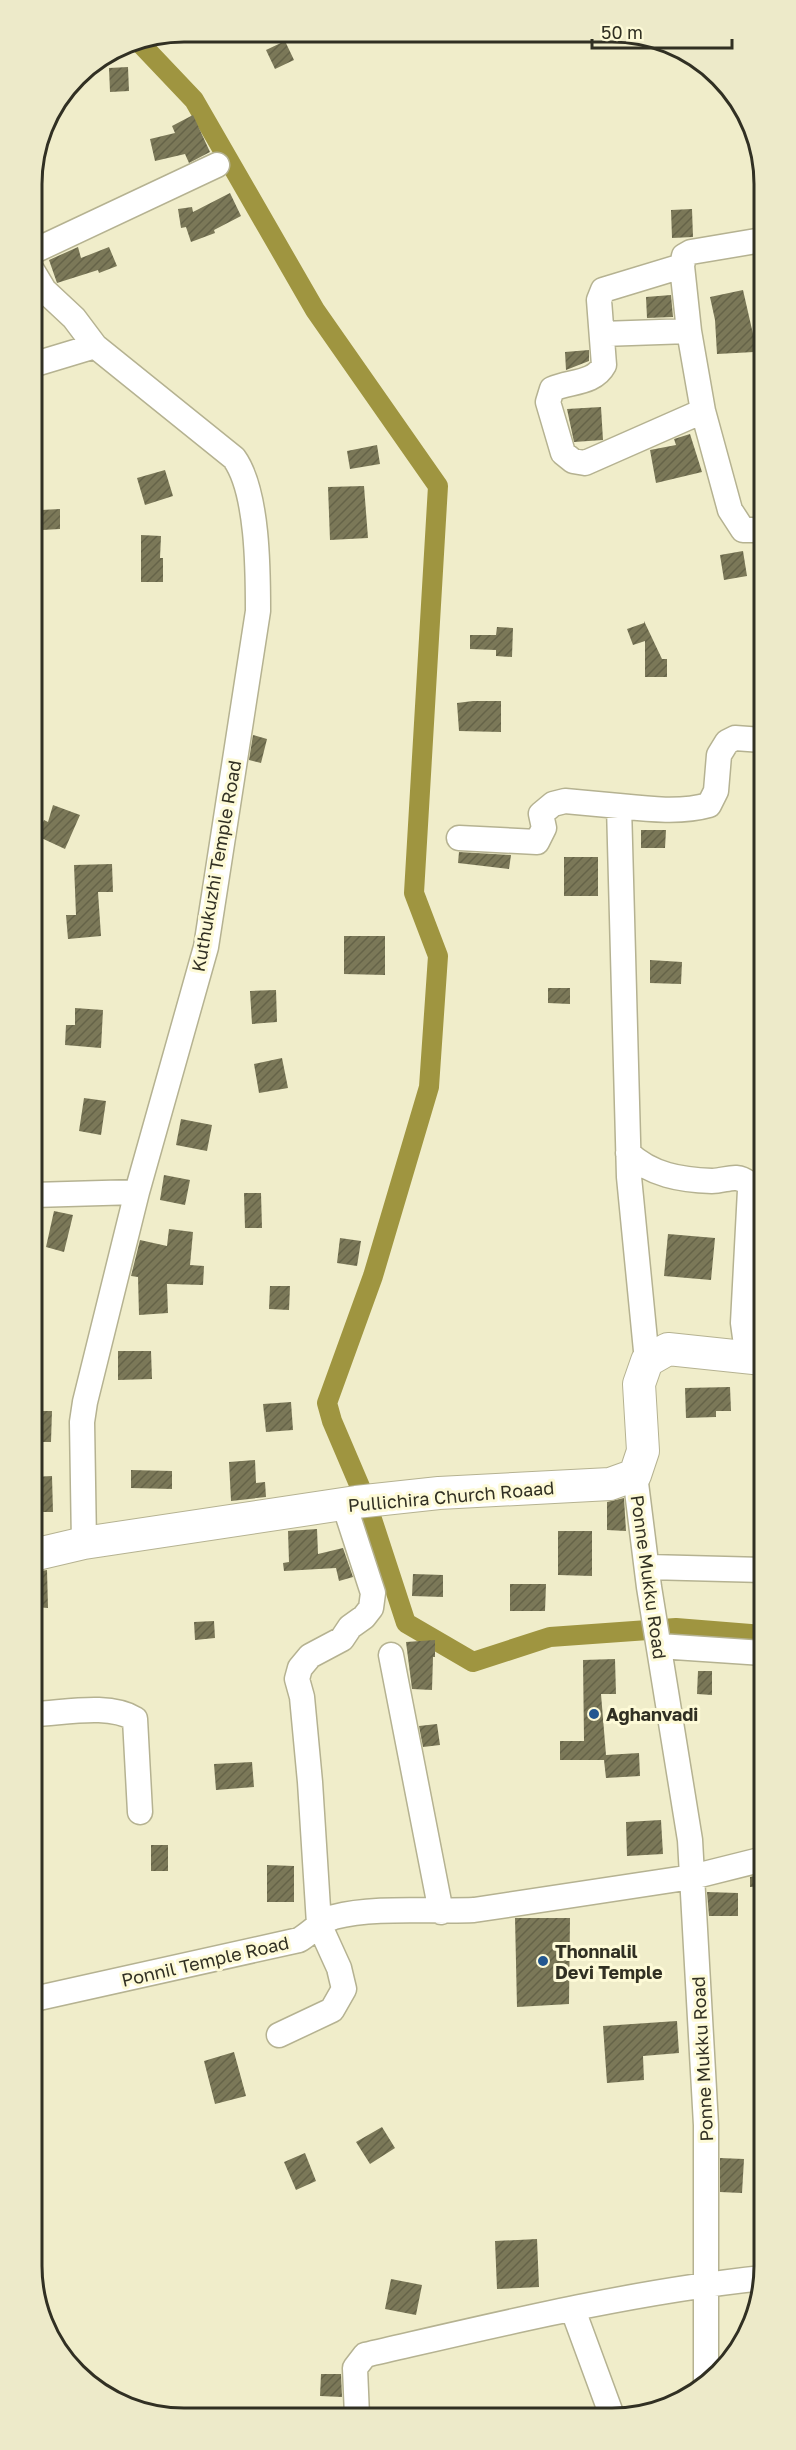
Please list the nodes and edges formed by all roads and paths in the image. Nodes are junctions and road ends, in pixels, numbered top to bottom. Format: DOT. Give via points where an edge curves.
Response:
graph roads {
  1 [pos="218,165"];
  2 [pos="754,241"];
  3 [pos="42,247"];
  4 [pos="682,266"];
  5 [pos="42,287"];
  6 [pos="689,331"];
  7 [pos="602,334"];
  8 [pos="95,345"];
  9 [pos="42,362"];
  10 [pos="703,411"];
  11 [pos="754,530"];
  12 [pos="754,739"];
  13 [pos="619,806"];
  14 [pos="459,838"];
  15 [pos="628,1153"];
  16 [pos="137,1192"];
  17 [pos="42,1195"];
  18 [pos="754,1358"];
  19 [pos="647,1361"];
  20 [pos="635,1475"];
  21 [pos="344,1504"];
  22 [pos="84,1543"];
  23 [pos="42,1553"];
  24 [pos="648,1567"];
  25 [pos="754,1569"];
  26 [pos="659,1646"];
  27 [pos="754,1652"];
  28 [pos="391,1655"];
  29 [pos="42,1714"];
  30 [pos="140,1812"];
  31 [pos="754,1862"];
  32 [pos="692,1877"];
  33 [pos="441,1912"];
  34 [pos="319,1924"];
  35 [pos="42,1997"];
  36 [pos="279,2035"];
  37 [pos="753,2279"];
  38 [pos="705,2284"];
  39 [pos="573,2310"];
  40 [pos="706,2372"];
  41 [pos="357,2408"];
  42 [pos="609,2408"];
  1 -- 3 [label="street"];
  2 -- 4 [label="street" via="691,252 684,256"];
  4 -- 6 [label="street"];
  4 -- 7 [label="street" via="603,290 599,300"];
  5 -- 8 [label="street, Kuthukuzhi Temple Road"];
  6 -- 7 [label="street"];
  6 -- 10 [label="street"];
  7 -- 10 [label="street" via="604,365 600,373 552,389 548,402 563,453 573,461 585,463 599,458"];
  8 -- 9 [label="street"];
  8 -- 16 [label="street, Kuthukuzhi Temple Road" via="234,458 246,482 258,557 258,611 206,947"];
  10 -- 11 [label="street" via="730,510 743,530"];
  12 -- 13 [label="street" via="735,738 727,742 719,755 716,791 709,805 664,809"];
  13 -- 14 [label="street" via="565,801 553,804 541,814 544,828 537,842"];
  13 -- 15 [label="street"];
  15 -- 18 [label="street" via="640,1164 671,1176 714,1181 737,1177 748,1183 743,1323 746,1346"];
  15 -- 19 [label="street"];
  16 -- 17 [label="street"];
  16 -- 22 [label="street, Kuthukuzhi Temple Road" via="85,1402"];
  18 -- 19 [label="main road" via="668,1349"];
  19 -- 20 [label="main road" via="639,1384 643,1451"];
  20 -- 21 [label="main road, Pullichira Church Roaad" via="610,1484 439,1493"];
  20 -- 24 [label="street, Ponne Mukku Road"];
  21 -- 22 [label="main road, Pullichira Church Roaad"];
  21 -- 34 [label="street" via="373,1593 371,1608 342,1639 310,1656 297,1679 310,1782"];
  22 -- 23 [label="main road, Pullichira Church Roaad"];
  24 -- 25 [label="street"];
  24 -- 26 [label="street, Ponne Mukku Road"];
  26 -- 27 [label="street"];
  26 -- 32 [label="street, Ponne Mukku Road" via="690,1840"];
  28 -- 33 [label="street"];
  29 -- 30 [label="street" via="108,1710 135,1719"];
  31 -- 32 [label="street, Ponnil Temple Road"];
  32 -- 33 [label="street, Ponnil Temple Road"];
  32 -- 38 [label="street, Ponne Mukku Road" via="706,2125"];
  33 -- 34 [label="street, Ponnil Temple Road" via="394,1910 333,1917"];
  34 -- 35 [label="street, Ponnil Temple Road" via="299,1940"];
  34 -- 36 [label="street" via="344,1989 333,2010"];
  37 -- 38 [label="street"];
  38 -- 39 [label="street"];
  38 -- 40 [label="street, Ponne Mukku Road"];
  39 -- 41 [label="street" via="365,2355 355,2368"];
  39 -- 42 [label="street"];
}
